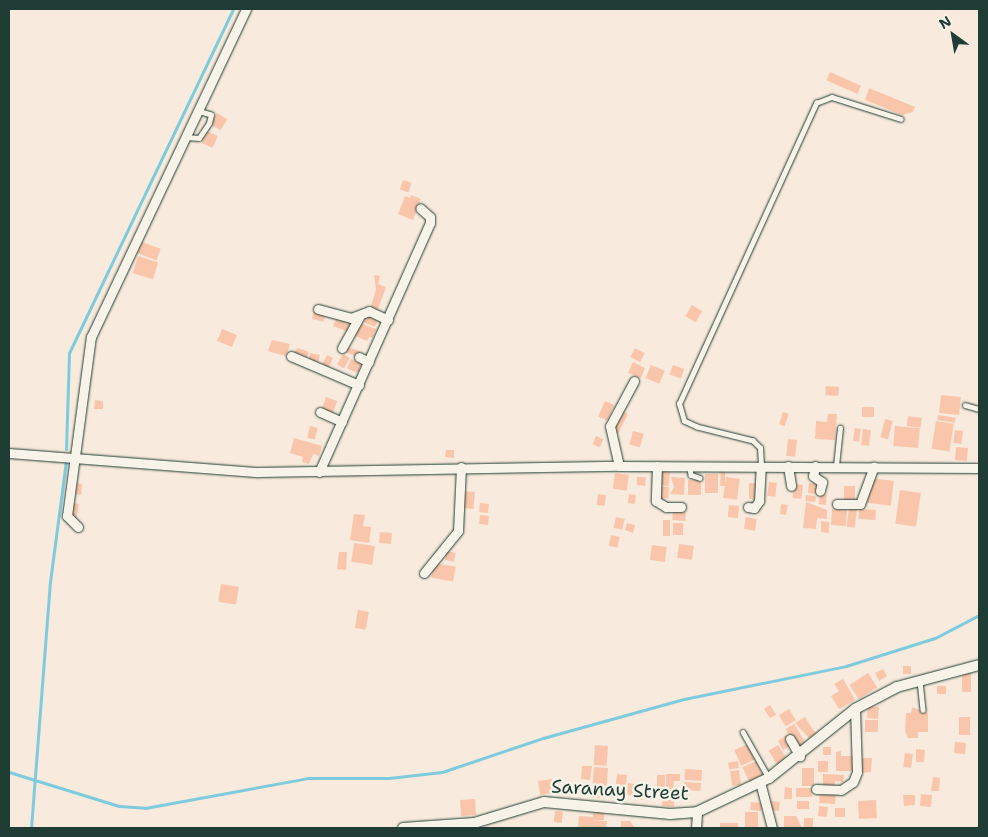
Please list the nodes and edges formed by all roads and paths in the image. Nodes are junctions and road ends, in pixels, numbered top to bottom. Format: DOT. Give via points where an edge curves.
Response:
graph roads {
  1 [pos="246,9"];
  2 [pos="198,111"];
  3 [pos="901,118"];
  4 [pos="186,137"];
  5 [pos="420,208"];
  6 [pos="318,309"];
  7 [pos="359,317"];
  8 [pos="388,320"];
  9 [pos="342,348"];
  10 [pos="291,356"];
  11 [pos="359,357"];
  12 [pos="369,362"];
  13 [pos="634,381"];
  14 [pos="359,385"];
  15 [pos="965,405"];
  16 [pos="979,410"];
  17 [pos="320,412"];
  18 [pos="342,422"];
  19 [pos="840,428"];
  20 [pos="9,453"];
  21 [pos="77,456"];
  22 [pos="619,466"];
  23 [pos="657,466"];
  24 [pos="690,466"];
  25 [pos="761,466"];
  26 [pos="788,466"];
  27 [pos="815,466"];
  28 [pos="836,466"];
  29 [pos="874,466"];
  30 [pos="461,467"];
  31 [pos="979,467"];
  32 [pos="319,472"];
  33 [pos="700,478"];
  34 [pos="791,486"];
  35 [pos="820,491"];
  36 [pos="837,504"];
  37 [pos="681,507"];
  38 [pos="748,507"];
  39 [pos="78,527"];
  40 [pos="424,573"];
  41 [pos="979,665"];
  42 [pos="920,680"];
  43 [pos="855,709"];
  44 [pos="923,710"];
  45 [pos="744,732"];
  46 [pos="790,739"];
  47 [pos="800,756"];
  48 [pos="765,780"];
  49 [pos="816,788"];
  50 [pos="697,812"];
  51 [pos="403,828"];
  52 [pos="696,828"];
  53 [pos="772,828"];
  1 -- 2 [label="street"];
  2 -- 4 [label="street"];
  2 -- 4 [label="lane" via="211,115 209,123 199,138"];
  3 -- 25 [label="lane" via="832,97 816,103 679,404 684,421 753,441 760,448"];
  4 -- 21 [label="street" via="91,337 85,364"];
  5 -- 8 [label="street" via="430,217 430,223"];
  6 -- 7 [label="street" via="345,318"];
  7 -- 8 [label="street" via="368,311"];
  7 -- 9 [label="street"];
  8 -- 12 [label="street"];
  10 -- 14 [label="street"];
  11 -- 12 [label="street"];
  12 -- 14 [label="street"];
  13 -- 22 [label="street" via="612,416 610,426"];
  14 -- 18 [label="street"];
  15 -- 16 [label="lane"];
  17 -- 18 [label="street"];
  18 -- 32 [label="street"];
  19 -- 28 [label="lane"];
  20 -- 21 [label="street"];
  21 -- 32 [label="street" via="258,472"];
  21 -- 39 [label="street" via="67,516"];
  22 -- 23 [label="street"];
  22 -- 30 [label="street"];
  23 -- 24 [label="street"];
  23 -- 37 [label="street" via="656,501 666,507"];
  24 -- 25 [label="street"];
  24 -- 33 [label="lane" via="691,475"];
  25 -- 26 [label="street"];
  25 -- 38 [label="street" via="759,501 754,508"];
  26 -- 27 [label="street"];
  26 -- 34 [label="street"];
  27 -- 28 [label="street"];
  27 -- 35 [label="street" via="814,477 822,482"];
  28 -- 29 [label="street"];
  29 -- 31 [label="street"];
  29 -- 36 [label="street" via="863,487 860,504"];
  30 -- 32 [label="street"];
  30 -- 40 [label="street" via="458,531"];
  41 -- 42 [label="street, Saranay Street"];
  42 -- 43 [label="street, Saranay Street"];
  42 -- 44 [label="lane"];
  43 -- 47 [label="street, Saranay Street"];
  43 -- 49 [label="street" via="857,772 853,782 841,790"];
  45 -- 48 [label="lane"];
  46 -- 47 [label="street"];
  47 -- 48 [label="street, Saranay Street"];
  48 -- 50 [label="street, Saranay Street"];
  48 -- 53 [label="street"];
  50 -- 51 [label="street, Saranay Street" via="670,814 544,802 474,823"];
  50 -- 52 [label="street"];
}
